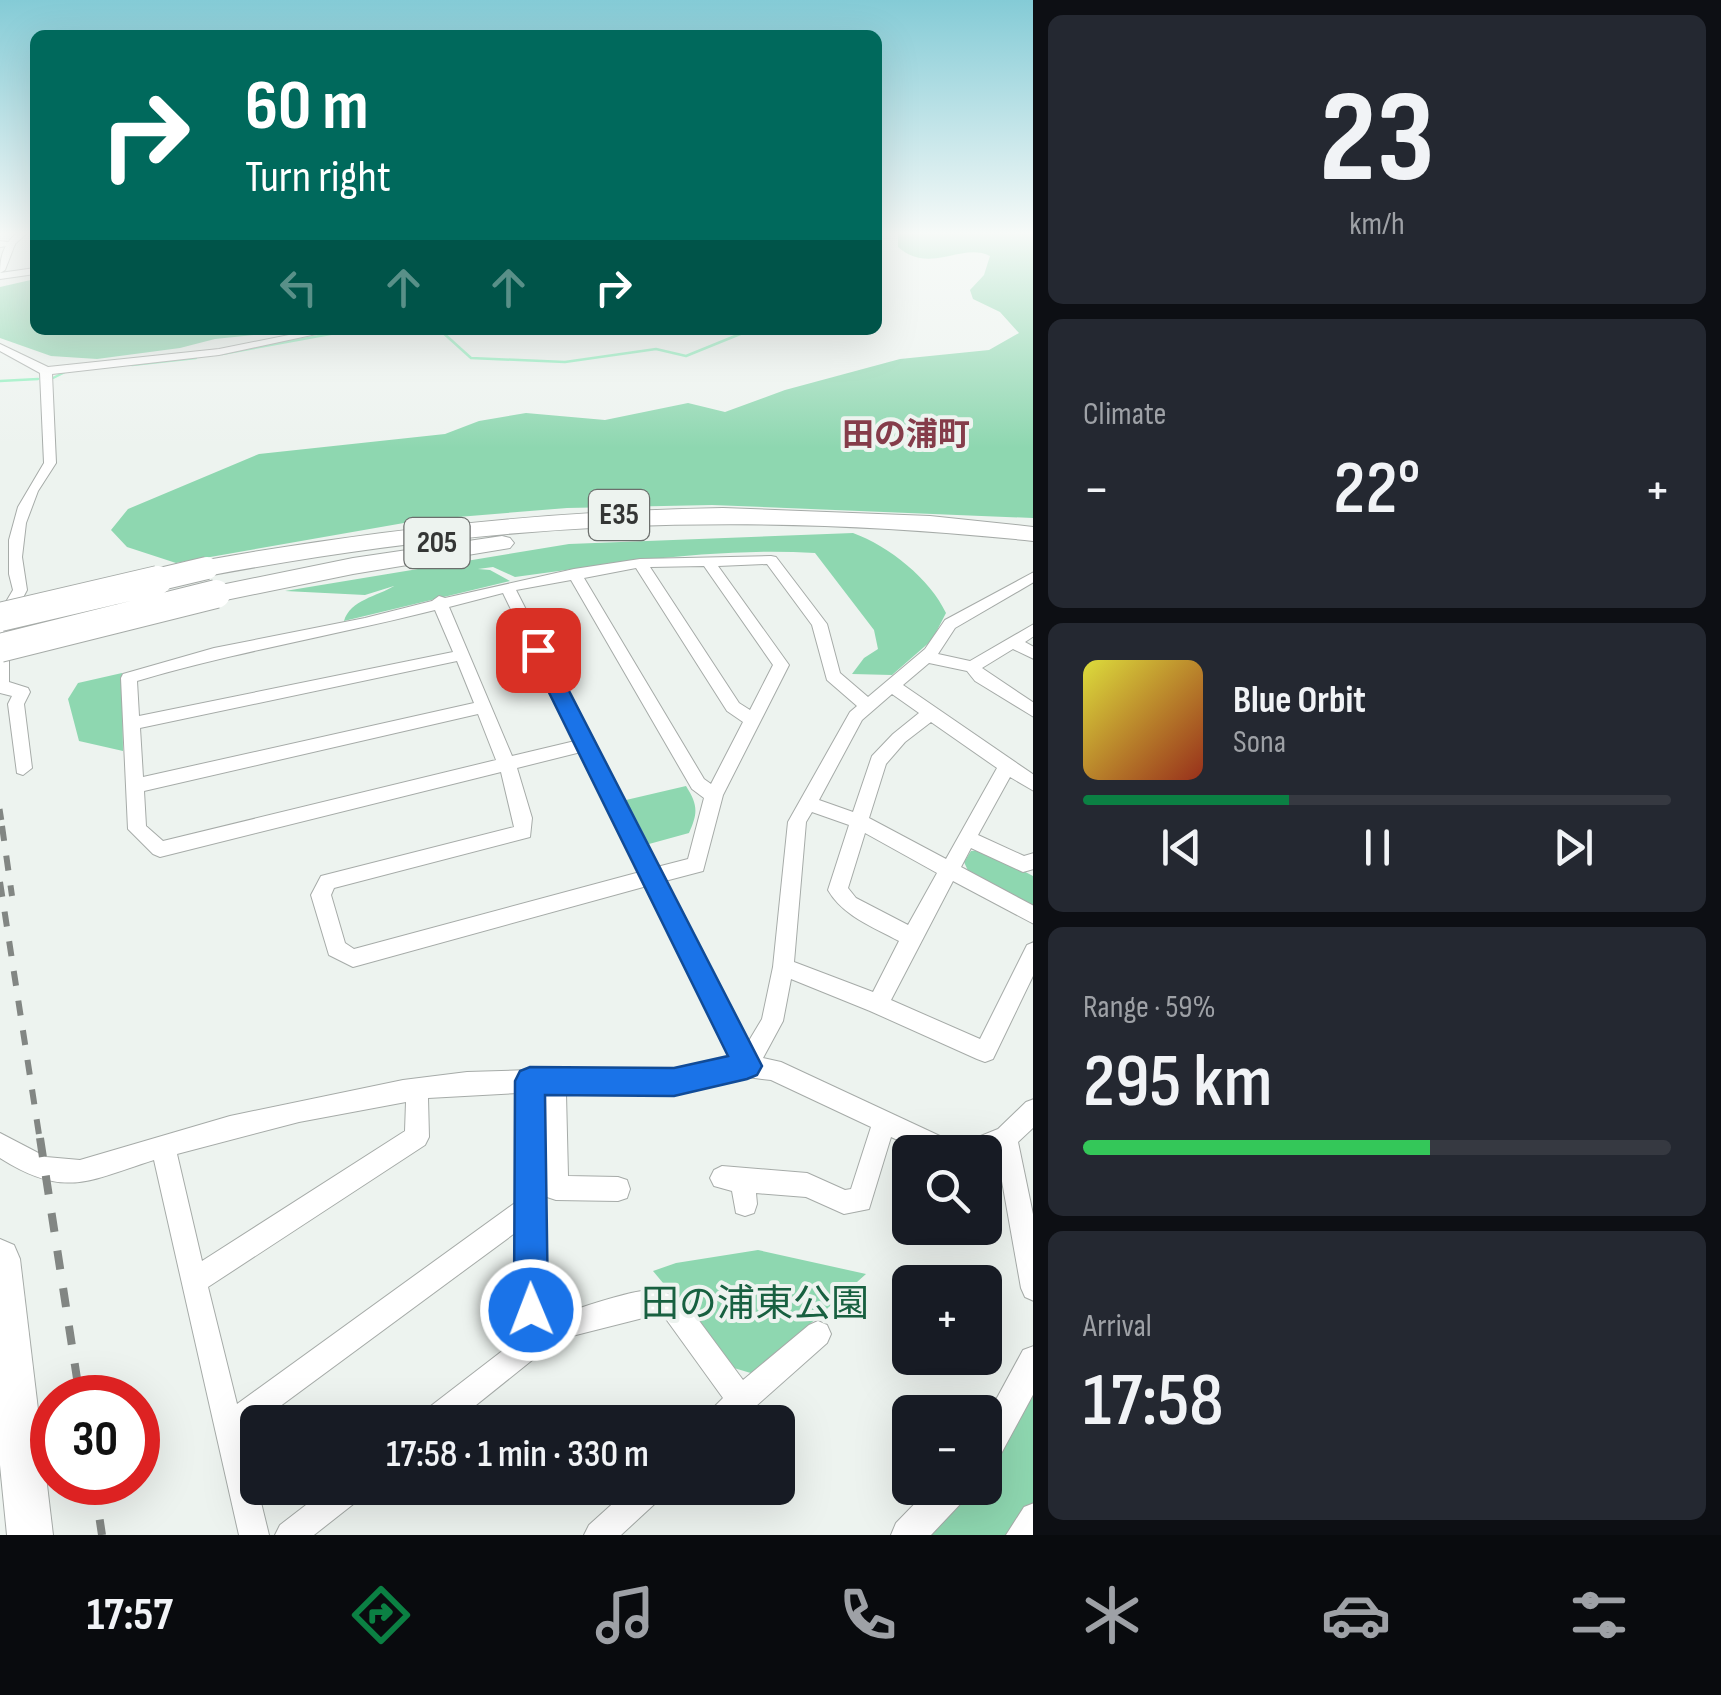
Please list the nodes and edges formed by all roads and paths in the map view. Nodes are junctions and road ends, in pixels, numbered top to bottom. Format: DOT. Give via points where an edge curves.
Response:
graph roads {
  1 [pos="305,335"];
  2 [pos="0,347"];
  3 [pos="46,372"];
  4 [pos="547,520"];
  5 [pos="848,523"];
  6 [pos="1033,534"];
  7 [pos="1033,534"];
  8 [pos="708,562"];
  9 [pos="640,564"];
  10 [pos="574,574"];
  11 [pos="1033,577"];
  12 [pos="508,587"];
  13 [pos="439,601"];
  14 [pos="0,617"];
  15 [pos="33,623"];
  16 [pos="1033,630"];
  17 [pos="0,632"];
  18 [pos="1013,642"];
  19 [pos="0,648"];
  20 [pos="1033,653"];
  21 [pos="462,655"];
  22 [pos="927,656"];
  23 [pos="972,667"];
  24 [pos="892,686"];
  25 [pos="868,706"];
  26 [pos="482,707"];
  27 [pos="1033,710"];
  28 [pos="930,713"];
  29 [pos="751,719"];
  30 [pos="131,724"];
  31 [pos="584,745"];
  32 [pos="504,764"];
  33 [pos="1007,766"];
  34 [pos="23,768"];
  35 [pos="1033,783"];
  36 [pos="134,786"];
  37 [pos="714,795"];
  38 [pos="808,802"];
  39 [pos="859,821"];
  40 [pos="969,839"];
  41 [pos="1033,862"];
  42 [pos="951,871"];
  43 [pos="654,875"];
  44 [pos="1033,915"];
  45 [pos="909,936"];
  46 [pos="1033,953"];
  47 [pos="783,968"];
  48 [pos="878,1004"];
  49 [pos="747,1066"];
  50 [pos="542,1081"];
  51 [pos="417,1090"];
  52 [pos="1033,1111"];
  53 [pos="884,1122"];
  54 [pos="913,1135"];
  55 [pos="1006,1138"];
  56 [pos="1002,1139"];
  57 [pos="0,1145"];
  58 [pos="163,1146"];
  59 [pos="736,1187"];
  60 [pos="618,1190"];
  61 [pos="529,1207"];
  62 [pos="0,1259"];
  63 [pos="194,1281"];
  64 [pos="1033,1283"];
  65 [pos="818,1334"];
  66 [pos="532,1344"];
  67 [pos="1033,1363"];
  68 [pos="741,1400"];
  69 [pos="455,1405"];
  70 [pos="736,1405"];
  71 [pos="1002,1420"];
  72 [pos="230,1426"];
  73 [pos="328,1505"];
  74 [pos="632,1505"];
  75 [pos="936,1505"];
  76 [pos="30,1535"];
  77 [pos="254,1535"];
  78 [pos="290,1535"];
  79 [pos="599,1535"];
  80 [pos="908,1535"];
  1 -- 3 [label="street"];
  2 -- 3 [label="street"];
  3 -- 34 [label="street" via="50,463 30,487 14,571 20,590 1,624 1,683 22,692 16,704"];
  4 -- 6 [label="highway, E35" via="783,514"];
  4 -- 14 [label="highway, E35, bridge" via="368,539 207,568"];
  4 -- 15 [label="highway" via="306,554"];
  5 -- 7 [label="highway, E35"];
  5 -- 15 [label="highway, 205" via="670,522 426,545 282,567"];
  5 -- 19 [label="highway, E35, bridge" via="676,526 402,558 216,594"];
  8 -- 9 [label="street"];
  8 -- 25 [label="street" via="771,560 819,624 833,676"];
  8 -- 29 [label="street" via="781,665"];
  9 -- 10 [label="street"];
  9 -- 29 [label="street" via="732,706"];
  10 -- 12 [label="street"];
  10 -- 37 [label="street" via="698,784"];
  11 -- 22 [label="street" via="950,624"];
  12 -- 13 [label="street"];
  12 -- 31 [label="street"];
  13 -- 21 [label="street"];
  13 -- 30 [label="street" via="129,678"];
  15 -- 17 [label="highway, 205"];
  16 -- 18 [label="street"];
  18 -- 20 [label="street"];
  18 -- 23 [label="street"];
  21 -- 26 [label="street"];
  21 -- 30 [label="street"];
  22 -- 23 [label="street"];
  22 -- 24 [label="street"];
  23 -- 27 [label="street"];
  24 -- 25 [label="street"];
  24 -- 28 [label="street"];
  25 -- 38 [label="street"];
  26 -- 32 [label="street"];
  26 -- 36 [label="street"];
  28 -- 33 [label="street"];
  28 -- 39 [label="street" via="878,761"];
  29 -- 37 [label="street"];
  30 -- 36 [label="street"];
  31 -- 32 [label="street"];
  31 -- 43 [label="street"];
  32 -- 36 [label="street" via="160,849 137,828"];
  32 -- 43 [label="street" via="526,819 522,832 328,882 322,896 336,949 353,958"];
  33 -- 35 [label="street"];
  33 -- 40 [label="street"];
  37 -- 43 [label="street" via="696,865"];
  38 -- 39 [label="street"];
  38 -- 47 [label="street" via="797,822"];
  39 -- 42 [label="street"];
  39 -- 45 [label="street" via="838,890 849,904"];
  40 -- 41 [label="street" via="1023,864"];
  40 -- 42 [label="street"];
  42 -- 44 [label="street"];
  42 -- 45 [label="street"];
  43 -- 49 [label="street"];
  45 -- 48 [label="street"];
  46 -- 48 [label="street" via="986,1052"];
  47 -- 48 [label="street"];
  47 -- 49 [label="street" via="772,1021"];
  49 -- 50 [label="street" via="674,1082"];
  49 -- 53 [label="street" via="773,1070"];
  50 -- 51 [label="street"];
  50 -- 60 [label="street" via="556,1188"];
  50 -- 61 [label="street"];
  51 -- 58 [label="street"];
  51 -- 63 [label="street" via="417,1137"];
  52 -- 55 [label="street"];
  53 -- 54 [label="street"];
  53 -- 59 [label="street" via="860,1200 844,1202 806,1185"];
  55 -- 56 [label="street"];
  55 -- 64 [label="street"];
  57 -- 58 [label="street" via="30,1166 70,1176"];
  58 -- 63 [label="street"];
  61 -- 66 [label="street"];
  61 -- 72 [label="street"];
  62 -- 76 [label="highway"];
  63 -- 72 [label="street"];
  65 -- 68 [label="street"];
  66 -- 68 [label="street" via="568,1324 651,1303 674,1308"];
  66 -- 69 [label="street"];
  67 -- 71 [label="street"];
  68 -- 70 [label="street"];
  72 -- 77 [label="street"];
  73 -- 78 [label="street"];
  74 -- 79 [label="street"];
  75 -- 80 [label="street"];
}
